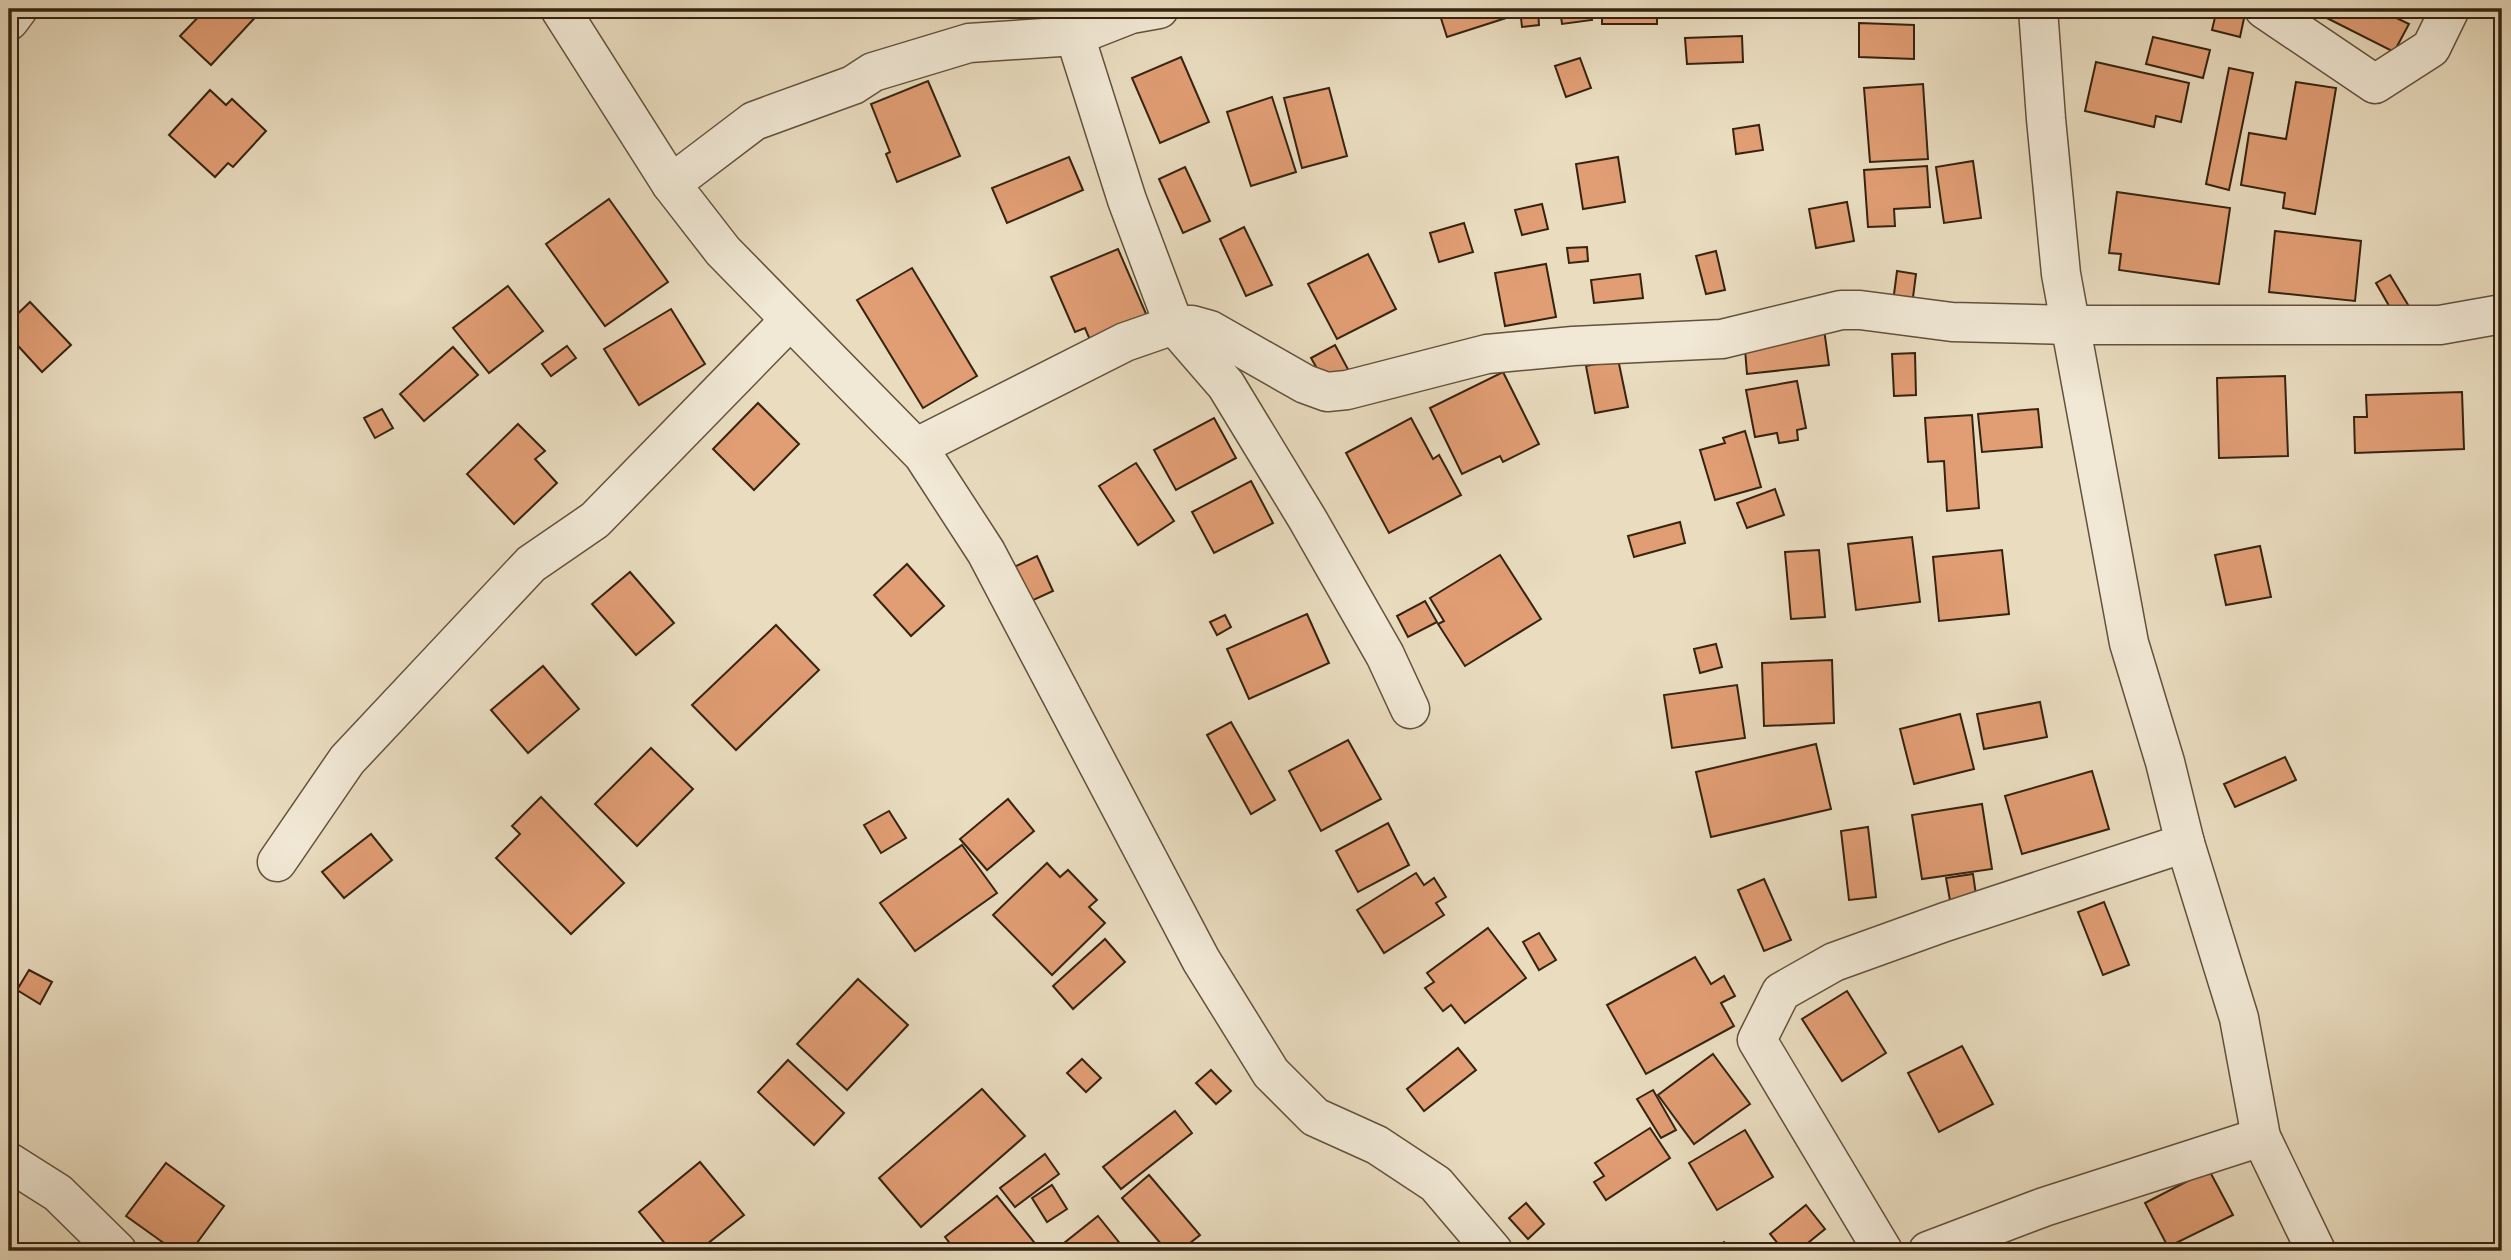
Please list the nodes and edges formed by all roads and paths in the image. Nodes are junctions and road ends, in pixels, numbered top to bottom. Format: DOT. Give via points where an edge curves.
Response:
graph roads {
  1 [pos="18,9"];
  2 [pos="560,9"];
  3 [pos="1159,9"];
  4 [pos="2038,9"];
  5 [pos="2263,9"];
  6 [pos="2450,9"];
  7 [pos="9,21"];
  8 [pos="1075,36"];
  9 [pos="671,184"];
  10 [pos="2502,314"];
  11 [pos="790,320"];
  12 [pos="1174,325"];
  13 [pos="2071,325"];
  14 [pos="917,447"];
  15 [pos="1410,709"];
  16 [pos="2185,843"];
  17 [pos="277,862"];
  18 [pos="2261,1137"];
  19 [pos="9,1163"];
  20 [pos="117,1251"];
  21 [pos="1493,1251"];
  22 [pos="1883,1251"];
  23 [pos="1928,1251"];
  24 [pos="2316,1251"];
  1 -- 7 [label="street"];
  2 -- 9 [label="street"];
  3 -- 8 [label="street" via="1131,13"];
  4 -- 13 [label="street" via="2061,274"];
  5 -- 6 [label="street" via="2375,84 2431,48"];
  8 -- 9 [label="street" via="969,43 873,72 853,85 754,121"];
  8 -- 12 [label="street" via="1127,200"];
  9 -- 11 [label="street" via="723,251"];
  10 -- 13 [label="street" via="2440,325"];
  11 -- 14 [label="street"];
  11 -- 17 [label="street" via="595,520 521,574 347,761"];
  12 -- 13 [label="street" via="1210,330 1327,392 1487,354 1722,339 1841,310 1952,322"];
  12 -- 14 [label="street" via="1125,342"];
  12 -- 15 [label="street" via="1226,385 1385,655"];
  13 -- 16 [label="street" via="2129,643"];
  14 -- 21 [label="street" via="986,552 1189,937 1270,1073 1315,1117 1377,1145 1436,1184"];
  16 -- 18 [label="street" via="2239,1018"];
  16 -- 22 [label="street" via="1834,962 1781,992 1757,1040"];
  18 -- 23 [label="street" via="2044,1207"];
  18 -- 24 [label="street"];
  19 -- 20 [label="street" via="58,1193"];
}
